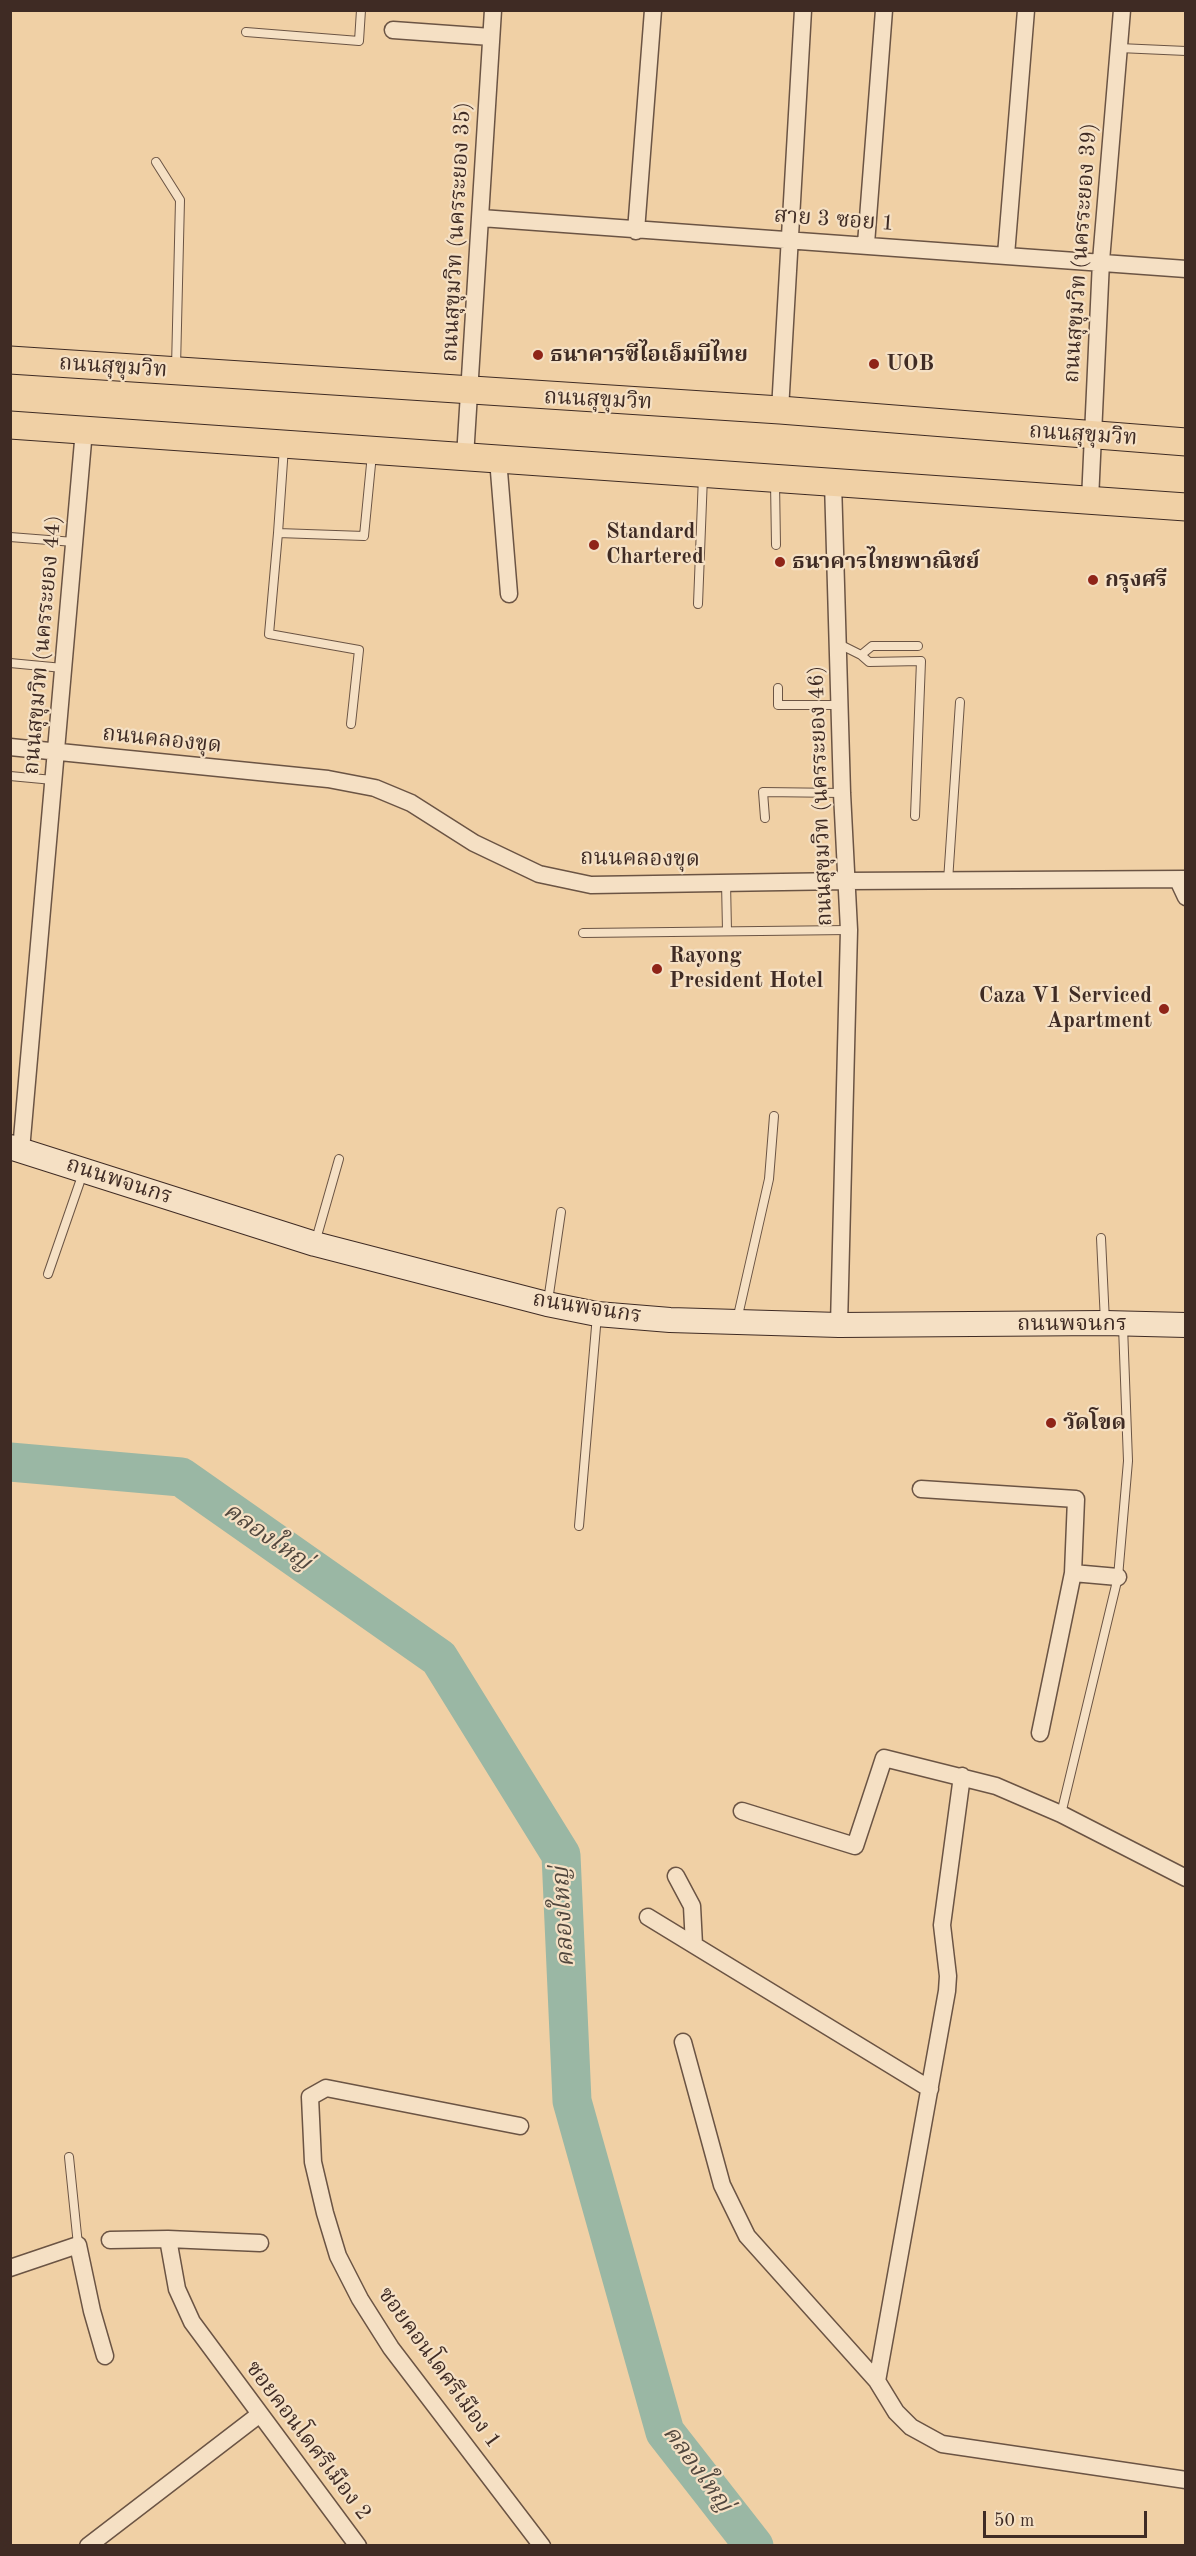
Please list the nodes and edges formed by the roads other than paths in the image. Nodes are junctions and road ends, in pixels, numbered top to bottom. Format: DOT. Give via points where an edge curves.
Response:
graph roads {
  1 [pos="361,10"];
  2 [pos="493,10"];
  3 [pos="653,10"];
  4 [pos="804,10"];
  5 [pos="884,10"];
  6 [pos="1026,10"];
  7 [pos="1122,10"];
  8 [pos="393,30"];
  9 [pos="246,32"];
  10 [pos="491,37"];
  11 [pos="1119,48"];
  12 [pos="1185,51"];
  13 [pos="156,162"];
  14 [pos="480,218"];
  15 [pos="636,231"];
  16 [pos="788,240"];
  17 [pos="866,244"];
  18 [pos="1006,255"];
  19 [pos="1101,261"];
  20 [pos="1185,269"];
  21 [pos="10,360"];
  22 [pos="176,371"];
  23 [pos="470,390"];
  24 [pos="780,410"];
  25 [pos="10,425"];
  26 [pos="84,430"];
  27 [pos="1091,436"];
  28 [pos="1185,442"];
  29 [pos="285,444"];
  30 [pos="373,450"];
  31 [pos="465,457"];
  32 [pos="498,459"];
  33 [pos="703,472"];
  34 [pos="775,478"];
  35 [pos="833,482"];
  36 [pos="1090,500"];
  37 [pos="1185,507"];
  38 [pos="278,533"];
  39 [pos="10,537"];
  40 [pos="74,542"];
  41 [pos="776,545"];
  42 [pos="509,594"];
  43 [pos="698,604"];
  44 [pos="838,644"];
  45 [pos="918,646"];
  46 [pos="861,655"];
  47 [pos="10,663"];
  48 [pos="63,668"];
  49 [pos="778,688"];
  50 [pos="960,702"];
  51 [pos="839,705"];
  52 [pos="351,724"];
  53 [pos="10,747"];
  54 [pos="56,752"];
  55 [pos="10,776"];
  56 [pos="53,780"];
  57 [pos="842,793"];
  58 [pos="915,816"];
  59 [pos="765,818"];
  60 [pos="1182,879"];
  61 [pos="846,881"];
  62 [pos="948,881"];
  63 [pos="726,882"];
  64 [pos="1185,897"];
  65 [pos="849,930"];
  66 [pos="727,931"];
  67 [pos="583,933"];
  68 [pos="774,1116"];
  69 [pos="16,1148"];
  70 [pos="339,1159"];
  71 [pos="84,1170"];
  72 [pos="561,1212"];
  73 [pos="1101,1238"];
  74 [pos="315,1244"];
  75 [pos="48,1274"];
  76 [pos="547,1304"];
  77 [pos="597,1314"];
  78 [pos="736,1320"];
  79 [pos="1114,1323"];
  80 [pos="838,1325"];
  81 [pos="1185,1325"];
  82 [pos="921,1489"];
  83 [pos="579,1526"];
  84 [pos="1073,1573"];
  85 [pos="1118,1577"];
  86 [pos="1040,1733"];
  87 [pos="962,1776"];
  88 [pos="742,1811"];
  89 [pos="1061,1814"];
  90 [pos="676,1876"];
  91 [pos="1185,1878"];
  92 [pos="648,1917"];
  93 [pos="694,1945"];
  94 [pos="683,2042"];
  95 [pos="930,2089"];
  96 [pos="520,2126"];
  97 [pos="69,2157"];
  98 [pos="168,2239"];
  99 [pos="110,2240"];
  100 [pos="260,2243"];
  101 [pos="78,2245"];
  102 [pos="10,2268"];
  103 [pos="105,2356"];
  104 [pos="877,2381"];
  105 [pos="260,2414"];
  106 [pos="1185,2480"];
  107 [pos="350,2543"];
  108 [pos="88,2546"];
  109 [pos="542,2546"];
  1 -- 9 [label="lane" via="358,41"];
  2 -- 10 [label="street, ถนนสุขุมวิท (นครระยอง 35)"];
  3 -- 15 [label="street"];
  4 -- 16 [label="street"];
  5 -- 17 [label="street"];
  6 -- 18 [label="street"];
  7 -- 11 [label="street, ถนนสุขุมวิท (นครระยอง 39)"];
  8 -- 10 [label="street"];
  10 -- 14 [label="street, ถนนสุขุมวิท (นครระยอง 35)"];
  11 -- 12 [label="lane"];
  11 -- 19 [label="street, ถนนสุขุมวิท (นครระยอง 39)"];
  13 -- 22 [label="lane" via="180,200"];
  14 -- 15 [label="street, สาย 3 ซอย 1"];
  14 -- 23 [label="street, ถนนสุขุมวิท (นครระยอง 35)"];
  15 -- 16 [label="street, สาย 3 ซอย 1"];
  16 -- 17 [label="street, สาย 3 ซอย 1"];
  16 -- 24 [label="street"];
  17 -- 18 [label="street, สาย 3 ซอย 1"];
  18 -- 19 [label="street, สาย 3 ซอย 1"];
  19 -- 20 [label="street, สาย 3 ซอย 1"];
  19 -- 27 [label="street, ถนนสุขุมวิท (นครระยอง 39)"];
  21 -- 22 [label="main road, ถนนสุขุมวิท"];
  22 -- 23 [label="main road, ถนนสุขุมวิท"];
  23 -- 24 [label="main road, ถนนสุขุมวิท"];
  23 -- 31 [label="street, ถนนสุขุมวิท (นครระยอง 35)"];
  24 -- 27 [label="main road, ถนนสุขุมวิท"];
  25 -- 26 [label="main road"];
  26 -- 29 [label="main road"];
  26 -- 40 [label="street, ถนนสุขุมวิท (นครระยอง 44)"];
  27 -- 28 [label="main road, ถนนสุขุมวิท"];
  27 -- 36 [label="street, ถนนสุขุมวิท (นครระยอง 39)"];
  29 -- 30 [label="main road"];
  29 -- 38 [label="lane"];
  30 -- 31 [label="main road"];
  30 -- 38 [label="lane" via="364,536"];
  31 -- 32 [label="main road"];
  32 -- 33 [label="main road"];
  32 -- 42 [label="street"];
  33 -- 34 [label="main road"];
  33 -- 43 [label="lane"];
  34 -- 35 [label="main road"];
  34 -- 41 [label="lane"];
  35 -- 36 [label="main road"];
  35 -- 44 [label="street, ถนนสุขุมวิท (นครระยอง 46)"];
  36 -- 37 [label="main road"];
  38 -- 52 [label="lane" via="269,634 359,650"];
  39 -- 40 [label="lane"];
  40 -- 48 [label="street, ถนนสุขุมวิท (นครระยอง 44)"];
  44 -- 46 [label="lane"];
  44 -- 51 [label="street, ถนนสุขุมวิท (นครระยอง 46)"];
  45 -- 46 [label="lane" via="872,646"];
  46 -- 58 [label="lane" via="869,662 921,661"];
  47 -- 48 [label="lane"];
  48 -- 54 [label="street, ถนนสุขุมวิท (นครระยอง 44)"];
  49 -- 51 [label="lane" via="778,705"];
  50 -- 62 [label="lane"];
  51 -- 57 [label="street, ถนนสุขุมวิท (นครระยอง 46)"];
  53 -- 54 [label="street, ถนนคลองขุด"];
  54 -- 56 [label="street, ถนนสุขุมวิท (นครระยอง 44)"];
  54 -- 63 [label="street, ถนนคลองขุด" via="328,779 375,788 411,803 508,860 564,880 591,885"];
  55 -- 56 [label="lane"];
  56 -- 69 [label="street, ถนนสุขุมวิท (นครระยอง 44)"];
  57 -- 59 [label="lane" via="763,792"];
  57 -- 61 [label="street, ถนนสุขุมวิท (นครระยอง 46)"];
  60 -- 62 [label="street, ถนนคลองขุด"];
  60 -- 64 [label="street"];
  61 -- 62 [label="street, ถนนคลองขุด"];
  61 -- 63 [label="street, ถนนคลองขุด"];
  61 -- 65 [label="street, ถนนสุขุมวิท (นครระยอง 46)"];
  63 -- 66 [label="lane"];
  65 -- 66 [label="lane"];
  65 -- 80 [label="street, ถนนสุขุมวิท (นครระยอง 46)"];
  66 -- 67 [label="lane"];
  68 -- 78 [label="lane" via="768,1179"];
  69 -- 71 [label="street, ถนนพจนกร"];
  70 -- 74 [label="lane"];
  71 -- 74 [label="street, ถนนพจนกร"];
  71 -- 75 [label="lane"];
  72 -- 76 [label="lane"];
  73 -- 79 [label="lane"];
  74 -- 76 [label="street, ถนนพจนกร"];
  76 -- 77 [label="street, ถนนพจนกร"];
  77 -- 78 [label="street, ถนนพจนกร"];
  77 -- 83 [label="lane"];
  78 -- 80 [label="street, ถนนพจนกร"];
  79 -- 80 [label="street, ถนนพจนกร"];
  79 -- 81 [label="street, ถนนพจนกร"];
  79 -- 85 [label="lane" via="1128,1461"];
  82 -- 84 [label="street" via="1076,1499"];
  84 -- 85 [label="street"];
  84 -- 86 [label="street"];
  85 -- 89 [label="lane"];
  87 -- 88 [label="street" via="884,1758 855,1846"];
  87 -- 89 [label="street"];
  87 -- 95 [label="street" via="942,1925 948,1976"];
  89 -- 91 [label="street"];
  90 -- 93 [label="street" via="692,1905"];
  92 -- 93 [label="street"];
  93 -- 95 [label="street"];
  94 -- 104 [label="street" via="722,2185 747,2236"];
  95 -- 104 [label="street"];
  96 -- 109 [label="street, ซอยคอนโดศรีเมือง 1" via="326,2088 310,2097 313,2162 325,2213 338,2256 360,2299 391,2348"];
  97 -- 101 [label="lane"];
  98 -- 99 [label="street"];
  98 -- 100 [label="street"];
  98 -- 105 [label="street, ซอยคอนโดศรีเมือง 2" via="177,2289 192,2322"];
  101 -- 102 [label="street"];
  101 -- 103 [label="street"];
  104 -- 106 [label="street" via="896,2412 911,2427 942,2444"];
  105 -- 107 [label="street, ซอยคอนโดศรีเมือง 2"];
  105 -- 108 [label="street"];
}
